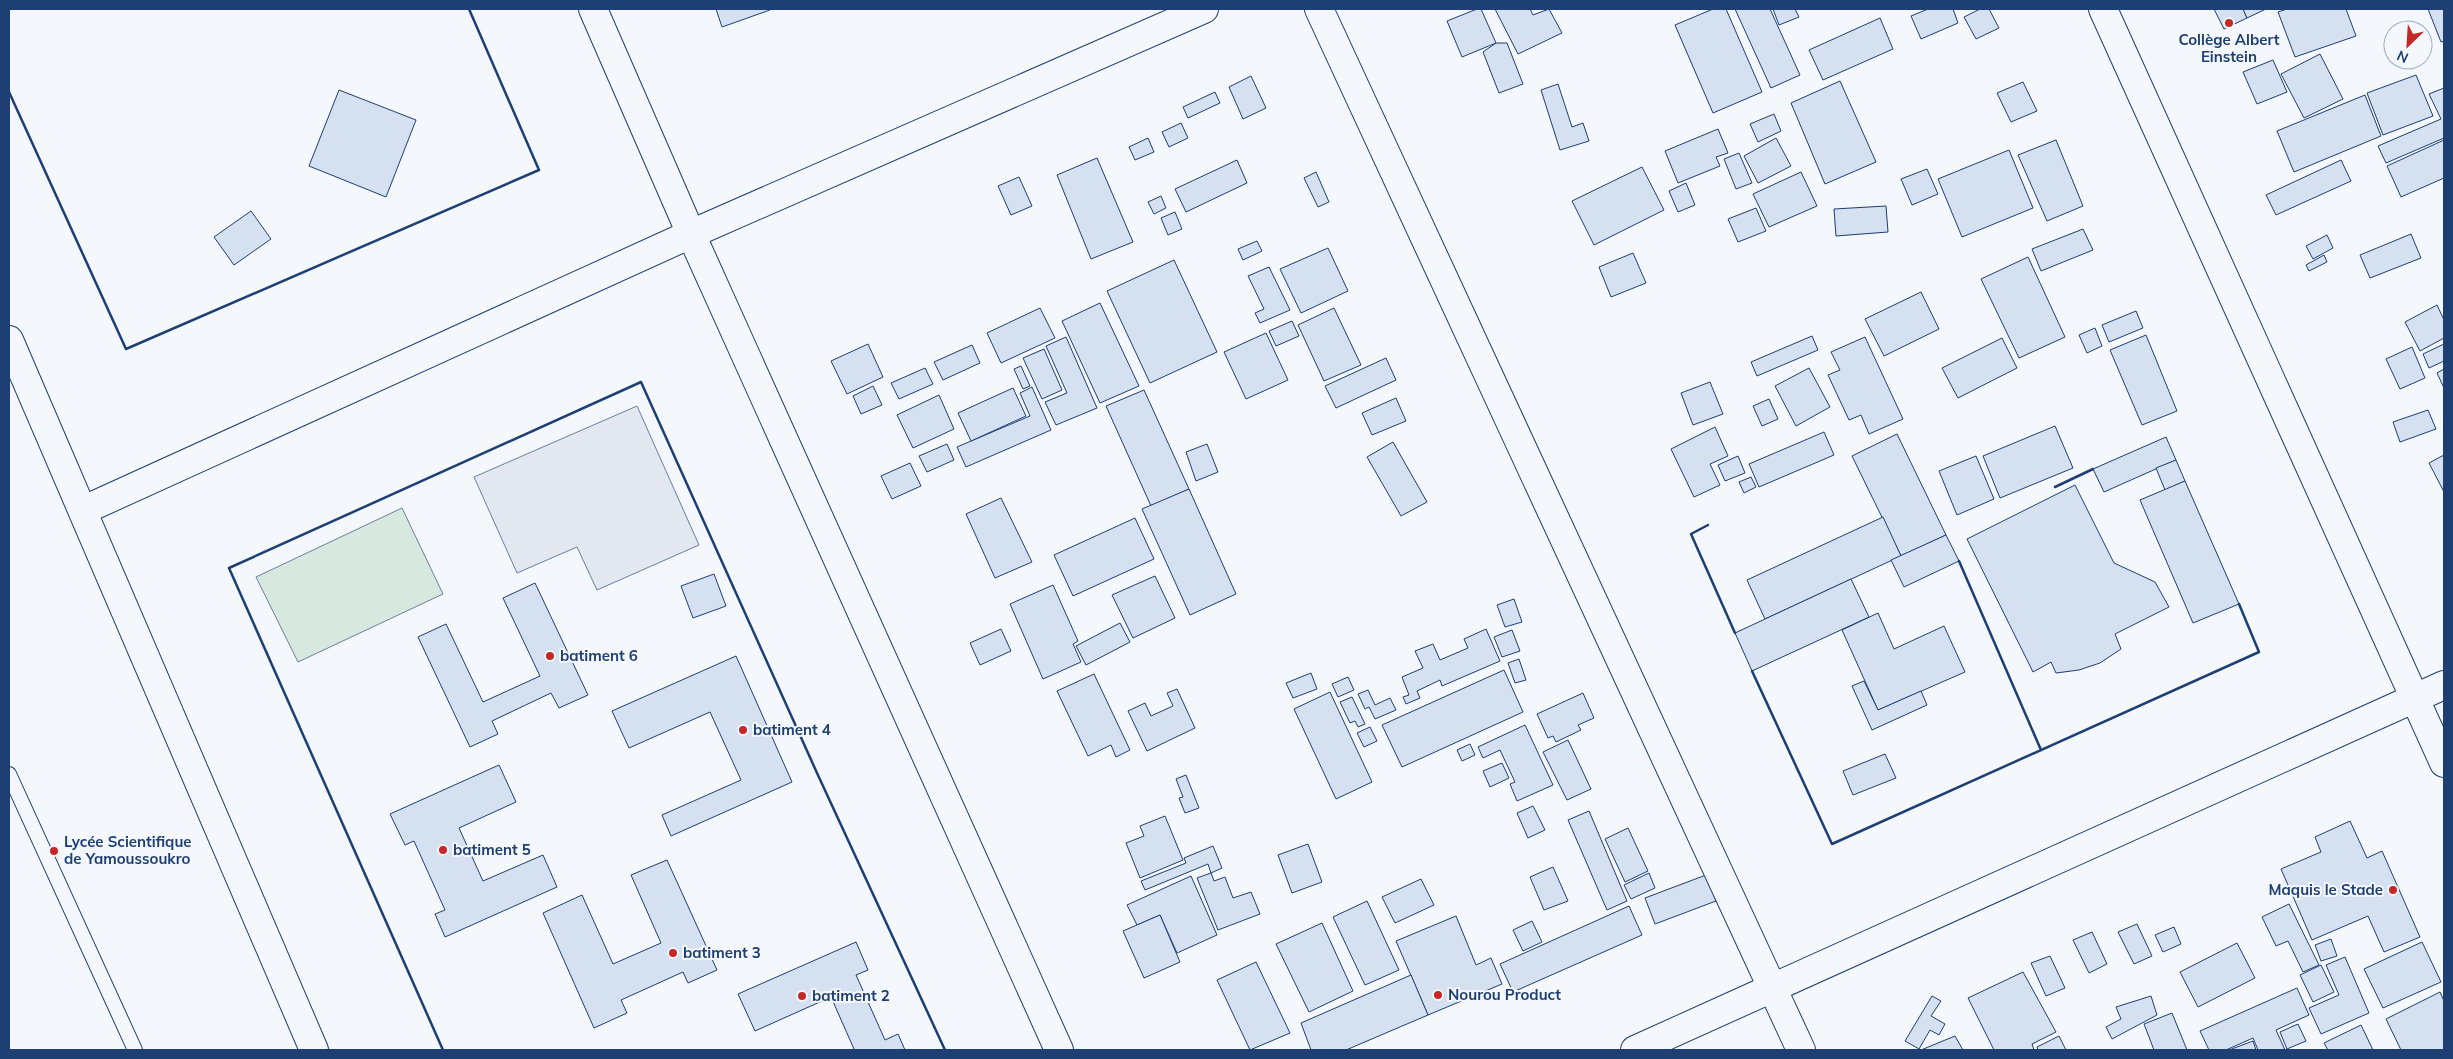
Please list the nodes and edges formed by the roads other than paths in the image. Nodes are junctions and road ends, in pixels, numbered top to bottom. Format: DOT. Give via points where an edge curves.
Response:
graph roads {
  1 [pos="593,9"];
  2 [pos="1204,9"];
  3 [pos="1319,9"];
  4 [pos="2102,9"];
  5 [pos="691,234"];
  6 [pos="9,340"];
  7 [pos="84,510"];
  8 [pos="2444,685"];
  9 [pos="2415,698"];
  10 [pos="2444,764"];
  11 [pos="9,774"];
  12 [pos="1773,988"];
  13 [pos="135,1050"];
  14 [pos="314,1050"];
  15 [pos="1059,1050"];
  16 [pos="1635,1050"];
  17 [pos="1801,1050"];
  1 -- 5 [label="street"];
  2 -- 5 [label="street"];
  3 -- 12 [label="street"];
  4 -- 9 [label="street"];
  5 -- 7 [label="street"];
  5 -- 15 [label="street"];
  6 -- 7 [label="street"];
  7 -- 14 [label="street"];
  8 -- 9 [label="street"];
  9 -- 10 [label="street"];
  9 -- 12 [label="street"];
  11 -- 13 [label="lane"];
  12 -- 16 [label="street"];
  12 -- 17 [label="street"];
}
